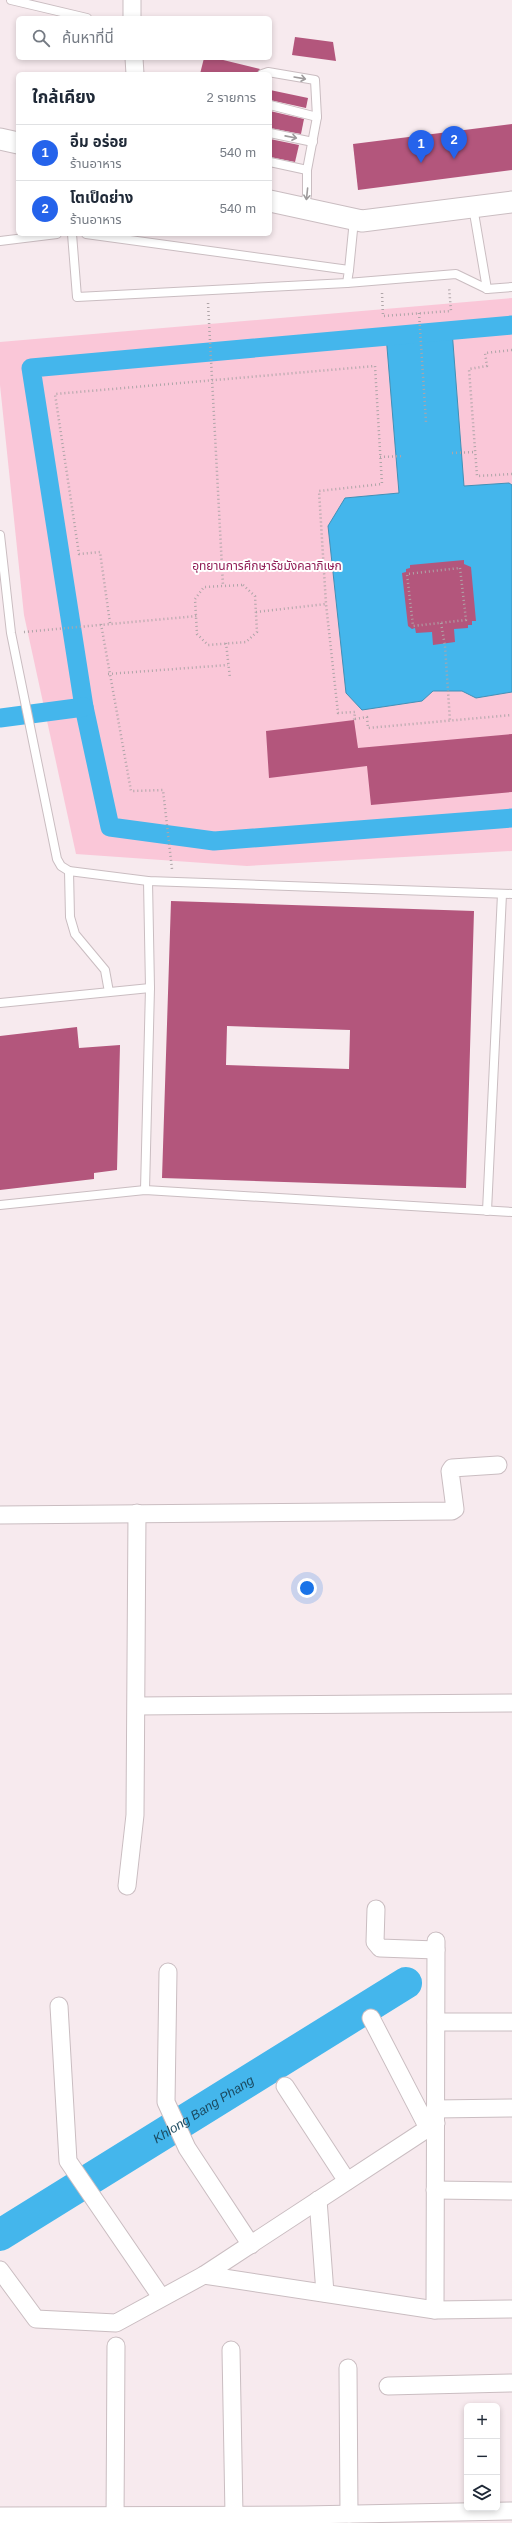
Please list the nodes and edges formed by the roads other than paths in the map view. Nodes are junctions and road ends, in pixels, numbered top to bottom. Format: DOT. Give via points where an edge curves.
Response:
graph roads {
  1 [pos="11,0"];
  2 [pos="132,0"];
  3 [pos="79,16"];
  4 [pos="132,16"];
  5 [pos="134,60"];
  6 [pos="135,72"];
  7 [pos="272,73"];
  8 [pos="272,106"];
  9 [pos="317,117"];
  10 [pos="272,133"];
  11 [pos="0,139"];
  12 [pos="16,142"];
  13 [pos="313,142"];
  14 [pos="272,162"];
  15 [pos="307,170"];
  16 [pos="272,201"];
  17 [pos="512,202"];
  18 [pos="473,206"];
  19 [pos="304,209"];
  20 [pos="354,220"];
  21 [pos="41,236"];
  22 [pos="72,236"];
  23 [pos="101,236"];
  24 [pos="0,241"];
  25 [pos="349,270"];
  26 [pos="347,284"];
  27 [pos="512,287"];
  28 [pos="487,289"];
  29 [pos="0,535"];
  30 [pos="2,574"];
  31 [pos="69,870"];
  32 [pos="148,881"];
  33 [pos="502,894"];
  34 [pos="512,894"];
  35 [pos="150,988"];
  36 [pos="109,992"];
  37 [pos="0,1003"];
  38 [pos="145,1190"];
  39 [pos="0,1205"];
  40 [pos="487,1211"];
  41 [pos="512,1212"];
  42 [pos="498,1465"];
  43 [pos="137,1513"];
  44 [pos="0,1515"];
  45 [pos="512,1703"];
  46 [pos="137,1706"];
  47 [pos="127,1886"];
  48 [pos="376,1909"];
  49 [pos="168,1972"];
  50 [pos="59,2006"];
  51 [pos="371,2018"];
  52 [pos="436,2022"];
  53 [pos="512,2022"];
  54 [pos="285,2086"];
  55 [pos="512,2108"];
  56 [pos="433,2120"];
  57 [pos="347,2181"];
  58 [pos="436,2190"];
  59 [pos="512,2191"];
  60 [pos="318,2200"];
  61 [pos="251,2245"];
  62 [pos="0,2270"];
  63 [pos="204,2275"];
  64 [pos="325,2293"];
  65 [pos="161,2297"];
  66 [pos="435,2310"];
  67 [pos="512,2310"];
  68 [pos="116,2346"];
  69 [pos="231,2350"];
  70 [pos="348,2368"];
  71 [pos="512,2383"];
  72 [pos="388,2386"];
  73 [pos="512,2510"];
  74 [pos="349,2514"];
  75 [pos="234,2515"];
  76 [pos="0,2516"];
  77 [pos="458,2517"];
  78 [pos="115,2519"];
  79 [pos="212,2519"];
  80 [pos="304,2519"];
  1 -- 3 [label="lane"];
  2 -- 4 [label="street"];
  5 -- 6 [label="street"];
  7 -- 9 [label="lane, one-way" via="315,80"];
  8 -- 9 [label="lane"];
  9 -- 13 [label="lane"];
  10 -- 13 [label="lane, one-way"];
  11 -- 12 [label="street"];
  13 -- 15 [label="lane"];
  14 -- 15 [label="lane"];
  15 -- 19 [label="lane, one-way"];
  16 -- 19 [label="street"];
  17 -- 18 [label="street"];
  18 -- 20 [label="street"];
  18 -- 28 [label="lane"];
  19 -- 20 [label="street"];
  20 -- 25 [label="lane"];
  21 -- 24 [label="lane"];
  22 -- 26 [label="lane" via="77,297"];
  23 -- 25 [label="lane"];
  25 -- 26 [label="lane"];
  26 -- 28 [label="lane" via="456,274"];
  27 -- 28 [label="lane"];
  29 -- 30 [label="lane"];
  30 -- 31 [label="lane" via="11,633 57,859 61,866"];
  31 -- 32 [label="lane"];
  31 -- 36 [label="lane" via="70,917 75,934 105,970"];
  32 -- 33 [label="lane"];
  32 -- 35 [label="lane"];
  33 -- 34 [label="lane"];
  33 -- 40 [label="lane"];
  35 -- 36 [label="lane"];
  35 -- 38 [label="lane"];
  36 -- 37 [label="lane"];
  38 -- 39 [label="lane"];
  38 -- 40 [label="lane"];
  40 -- 41 [label="lane"];
  42 -- 43 [label="street" via="452,1468 450,1471 455,1509 452,1512"];
  43 -- 44 [label="street"];
  43 -- 46 [label="street"];
  45 -- 46 [label="street"];
  46 -- 47 [label="street" via="135,1815"];
  48 -- 52 [label="street" via="375,1942 380,1948 436,1945"];
  49 -- 61 [label="street" via="166,2102 187,2148"];
  50 -- 65 [label="street" via="68,2161"];
  51 -- 56 [label="street"];
  52 -- 53 [label="street"];
  52 -- 56 [label="street"];
  54 -- 57 [label="street"];
  55 -- 56 [label="street"];
  56 -- 57 [label="street"];
  56 -- 58 [label="street"];
  57 -- 60 [label="street"];
  58 -- 59 [label="street"];
  58 -- 66 [label="street"];
  60 -- 61 [label="street"];
  60 -- 64 [label="street"];
  61 -- 63 [label="street"];
  62 -- 65 [label="street" via="36,2320 116,2323"];
  63 -- 64 [label="street"];
  63 -- 65 [label="street"];
  64 -- 66 [label="street"];
  66 -- 67 [label="street"];
  68 -- 78 [label="street"];
  69 -- 75 [label="street"];
  70 -- 74 [label="street"];
  71 -- 72 [label="street"];
  73 -- 77 [label="street"];
  74 -- 77 [label="street"];
  74 -- 80 [label="street"];
  75 -- 79 [label="street"];
  75 -- 80 [label="street"];
  76 -- 78 [label="street"];
  78 -- 79 [label="street"];
}
